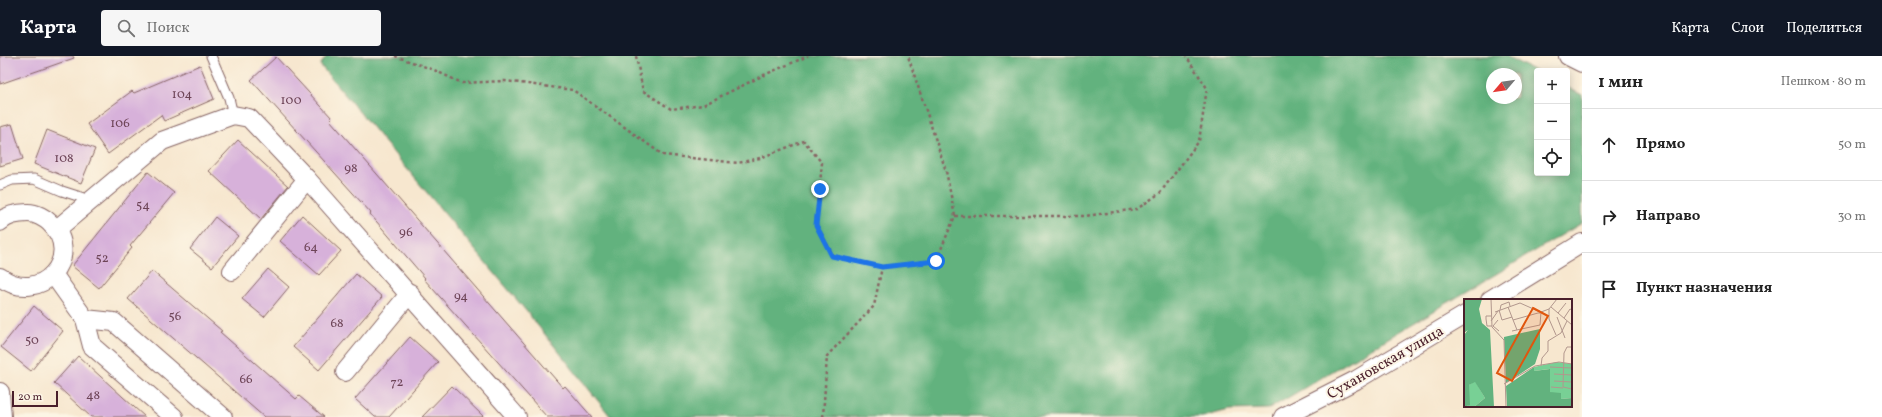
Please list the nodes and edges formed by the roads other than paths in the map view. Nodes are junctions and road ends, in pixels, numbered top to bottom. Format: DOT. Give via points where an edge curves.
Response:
graph roads {
  1 [pos="211,56"];
  2 [pos="1568,56"];
  3 [pos="1582,63"];
  4 [pos="233,115"];
  5 [pos="307,179"];
  6 [pos="0,185"];
  7 [pos="90,200"];
  8 [pos="0,222"];
  9 [pos="57,229"];
  10 [pos="1582,242"];
  11 [pos="232,271"];
  12 [pos="53,274"];
  13 [pos="2,284"];
  14 [pos="410,293"];
  15 [pos="1492,299"];
  16 [pos="1464,317"];
  17 [pos="85,319"];
  18 [pos="345,372"];
  19 [pos="0,392"];
  20 [pos="2,417"];
  21 [pos="174,417"];
  22 [pos="224,417"];
  23 [pos="517,417"];
  24 [pos="1283,417"];
  1 -- 4 [label="lane" via="229,98"];
  2 -- 3 [label="street"];
  4 -- 5 [label="street" via="249,118"];
  4 -- 7 [label="street" via="162,141"];
  5 -- 11 [label="street"];
  5 -- 14 [label="street"];
  6 -- 7 [label="lane" via="12,180 34,179 62,192"];
  7 -- 9 [label="street"];
  8 -- 9 [label="street" via="16,213 31,213 45,218"];
  9 -- 12 [label="street" via="62,254"];
  10 -- 15 [label="street"];
  12 -- 13 [label="street" via="38,285 25,288"];
  12 -- 17 [label="street"];
  14 -- 18 [label="street"];
  14 -- 23 [label="street"];
  16 -- 24 [label="street, Сухановская улица" via="1356,380"];
  17 -- 21 [label="street" via="92,346"];
  17 -- 22 [label="street" via="114,322"];
  19 -- 20 [label="street"];
}
